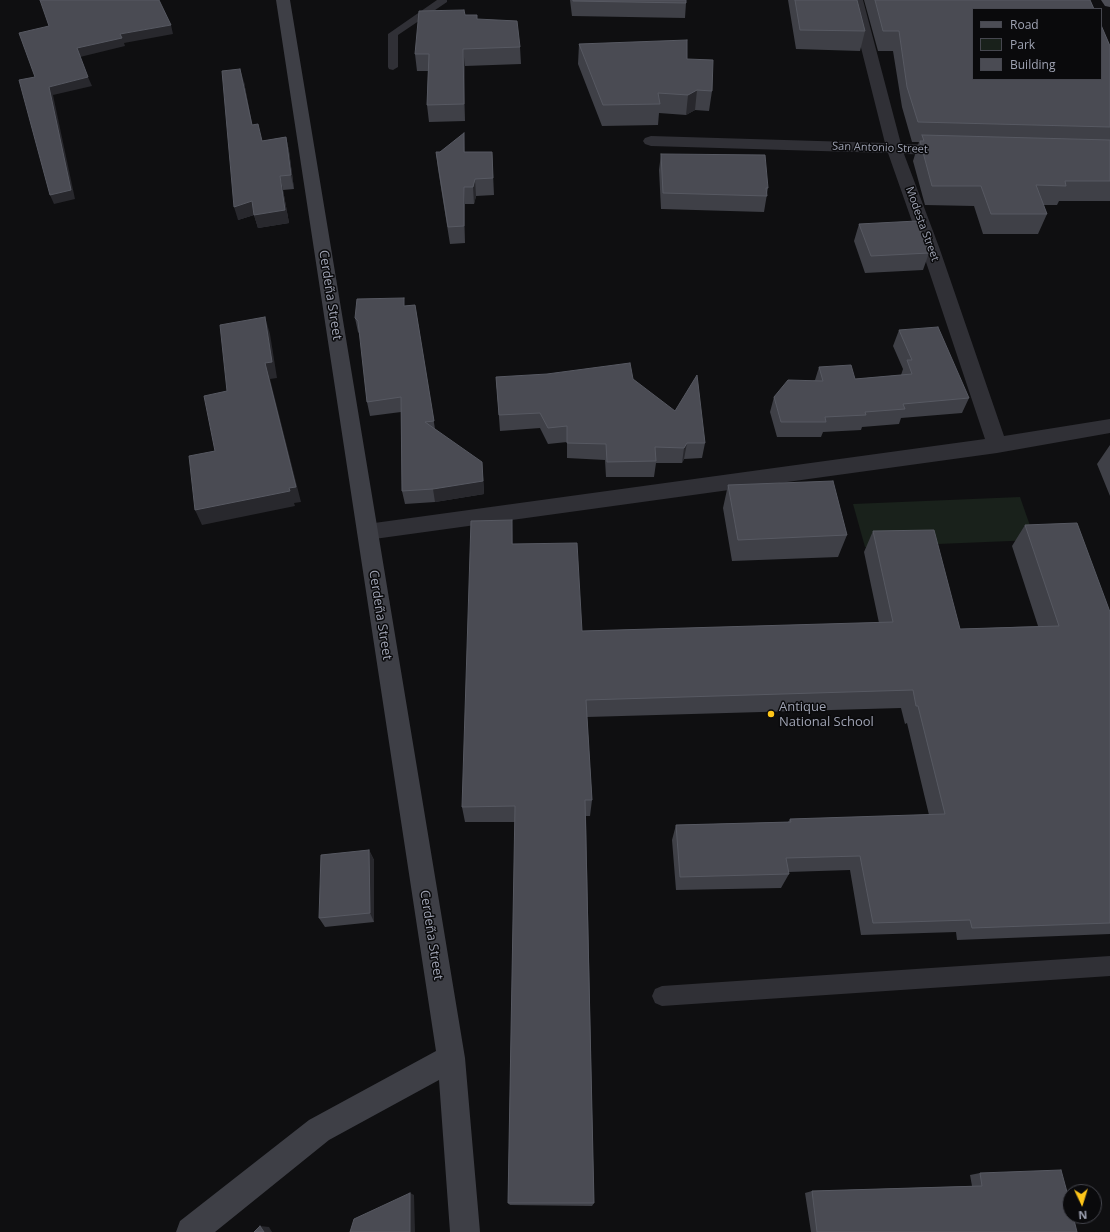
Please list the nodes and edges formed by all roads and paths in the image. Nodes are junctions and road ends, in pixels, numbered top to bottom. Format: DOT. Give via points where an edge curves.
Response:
graph roads {
  1 [pos="283,0"];
  2 [pos="442,0"];
  3 [pos="856,0"];
  4 [pos="1108,0"];
  5 [pos="1110,3"];
  6 [pos="393,67"];
  7 [pos="651,141"];
  8 [pos="894,148"];
  9 [pos="958,150"];
  10 [pos="1110,426"];
  11 [pos="997,445"];
  12 [pos="367,532"];
  13 [pos="1110,966"];
  14 [pos="662,996"];
  15 [pos="450,1058"];
  16 [pos="191,1232"];
  17 [pos="466,1232"];
  1 -- 12 [label="main road, Cerdeña Street"];
  2 -- 6 [label="lane" via="393,34"];
  3 -- 8 [label="street, Modesta Street"];
  4 -- 5 [label="main road"];
  7 -- 8 [label="street, San Antonio Street"];
  8 -- 9 [label="street, San Antonio Street"];
  8 -- 11 [label="street, Modesta Street"];
  10 -- 11 [label="street"];
  11 -- 12 [label="street"];
  12 -- 15 [label="main road, Cerdeña Street"];
  13 -- 14 [label="lane"];
  15 -- 16 [label="main road" via="319,1130"];
  15 -- 17 [label="main road, Cerdeña Street"];
}
